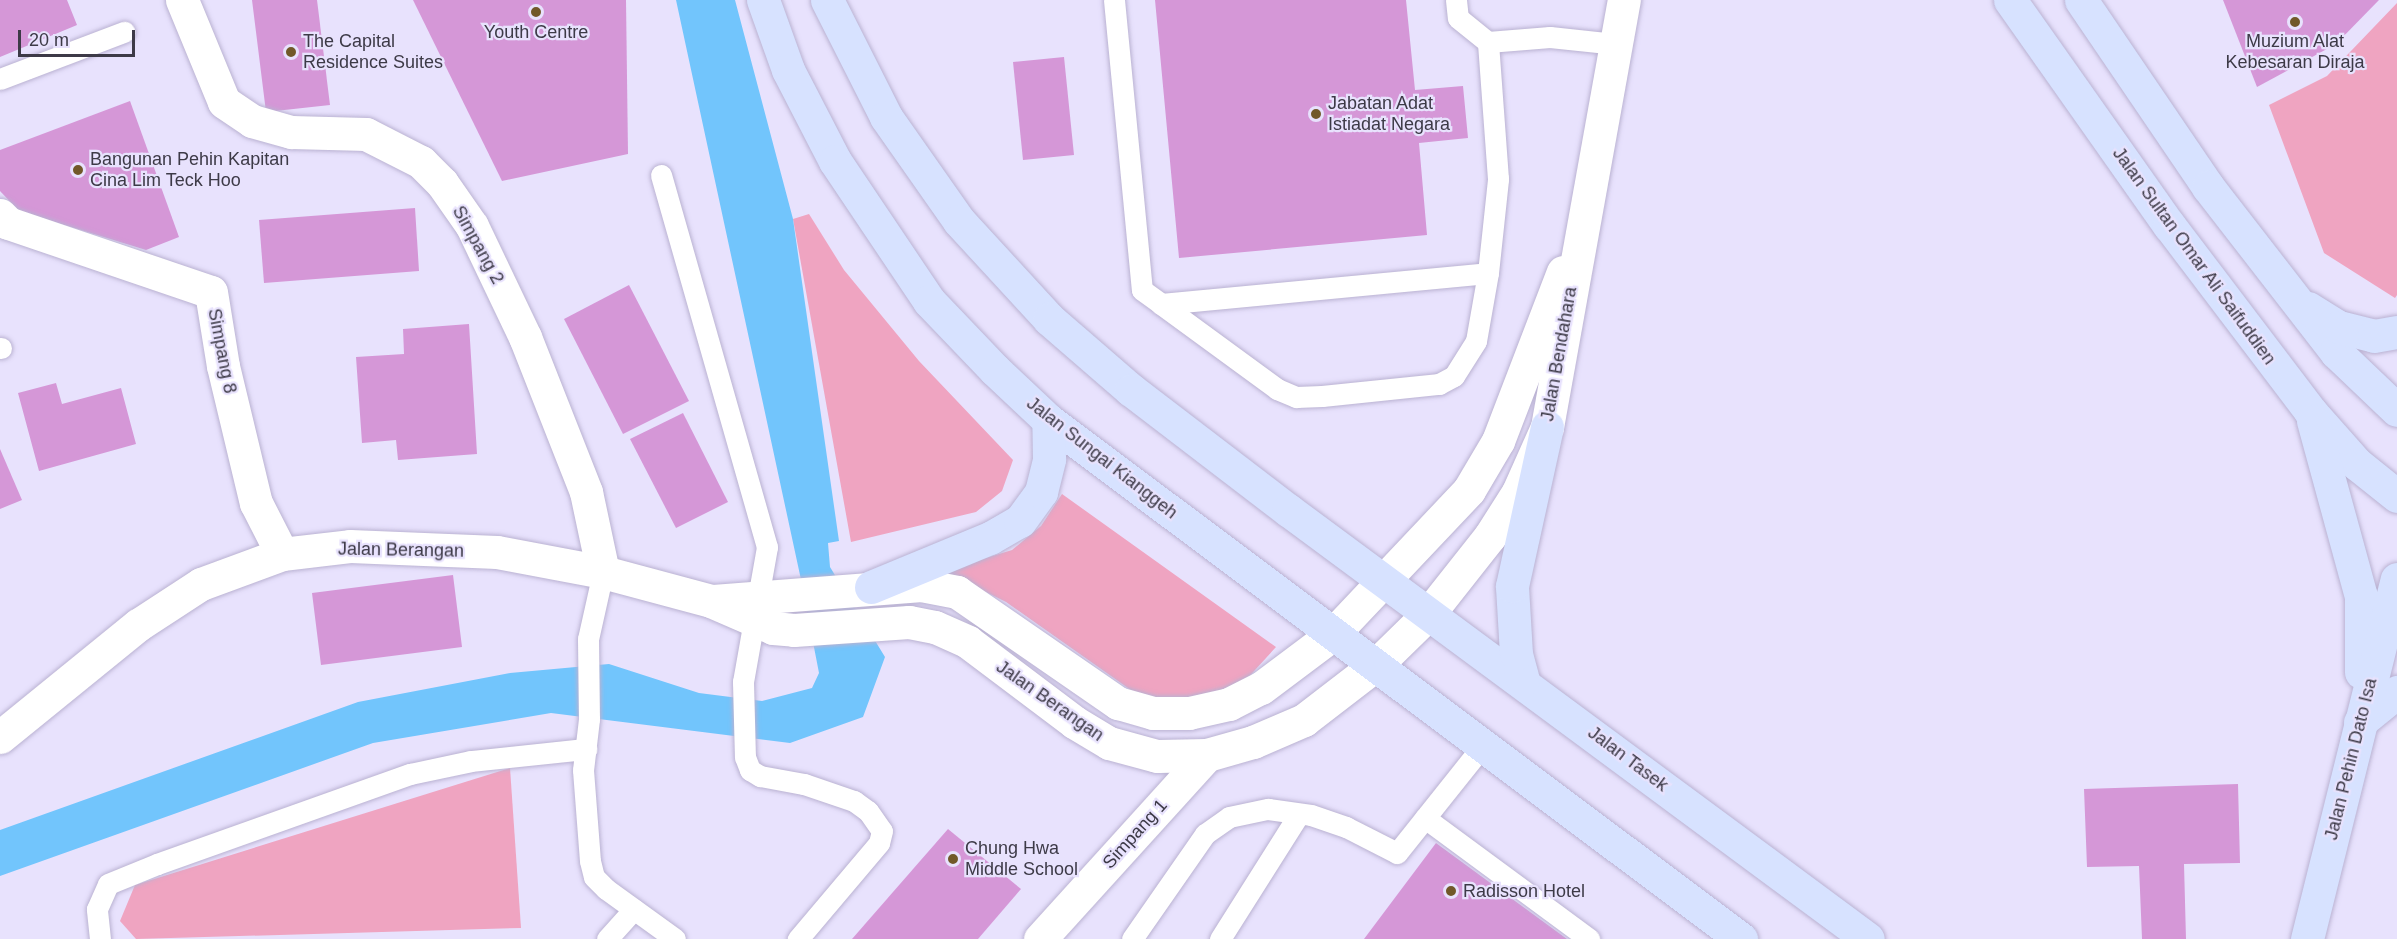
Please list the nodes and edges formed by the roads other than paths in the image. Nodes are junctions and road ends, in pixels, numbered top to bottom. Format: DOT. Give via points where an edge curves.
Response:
graph roads {
  1 [pos="182,0"];
  2 [pos="763,0"];
  3 [pos="827,0"];
  4 [pos="1114,0"];
  5 [pos="1456,0"];
  6 [pos="1624,0"];
  7 [pos="2010,0"];
  8 [pos="2080,0"];
  9 [pos="124,32"];
  10 [pos="1488,42"];
  11 [pos="1615,44"];
  12 [pos="0,79"];
  13 [pos="661,175"];
  14 [pos="0,215"];
  15 [pos="1577,241"];
  16 [pos="1488,273"];
  17 [pos="2298,303"];
  18 [pos="1161,304"];
  19 [pos="2397,332"];
  20 [pos="2397,410"];
  21 [pos="2310,411"];
  22 [pos="1048,420"];
  23 [pos="1547,427"];
  24 [pos="2397,496"];
  25 [pos="282,554"];
  26 [pos="603,572"];
  27 [pos="2397,579"];
  28 [pos="1386,581"];
  29 [pos="871,587"];
  30 [pos="757,609"];
  31 [pos="1431,612"];
  32 [pos="1333,634"];
  33 [pos="1378,663"];
  34 [pos="1523,680"];
  35 [pos="2397,692"];
  36 [pos="2360,722"];
  37 [pos="0,736"];
  38 [pos="1484,744"];
  39 [pos="585,749"];
  40 [pos="1207,755"];
  41 [pos="1299,814"];
  42 [pos="1425,818"];
  43 [pos="634,909"];
  44 [pos="100,939"];
  45 [pos="607,939"];
  46 [pos="675,939"];
  47 [pos="798,939"];
  48 [pos="1040,939"];
  49 [pos="1132,939"];
  50 [pos="1220,939"];
  51 [pos="1589,939"];
  52 [pos="1741,939"];
  53 [pos="1868,939"];
  54 [pos="2307,939"];
  1 -- 26 [label="street, Simpang 2" via="224,102 252,121 291,132 366,134 421,162 442,183 472,226 525,337 586,492"];
  2 -- 22 [label="main road, Jalan Sungai Kianggeh" via="788,70 835,161 883,237 929,301"];
  3 -- 28 [label="main road" via="886,117 959,221 1049,319 1131,390"];
  4 -- 18 [label="lane" via="1142,290"];
  5 -- 10 [label="lane" via="1458,18"];
  6 -- 11 [label="street, Jalan Bendahara"];
  7 -- 21 [label="main road, Jalan Sultan Omar Ali Saifuddien" via="2169,225"];
  8 -- 17 [label="main road" via="2208,188"];
  9 -- 12 [label="lane"];
  10 -- 11 [label="lane" via="1550,37"];
  10 -- 16 [label="lane" via="1498,179"];
  11 -- 15 [label="street, Jalan Bendahara"];
  13 -- 30 [label="lane" via="767,547"];
  14 -- 25 [label="street, Simpang 8" via="8,223 211,292 223,366 256,503"];
  15 -- 23 [label="street, Jalan Bendahara" via="1567,327"];
  15 -- 28 [label="street, Jalan Bendahara" via="1498,441 1469,490"];
  16 -- 18 [label="lane"];
  16 -- 18 [label="lane" via="1476,341 1454,376 1439,384 1322,396 1296,397 1277,389"];
  17 -- 19 [label="main road" via="2339,327 2374,336"];
  17 -- 20 [label="main road" via="2336,352"];
  21 -- 24 [label="main road, Jalan Sultan Omar Ali Saifuddien" via="2357,464"];
  21 -- 36 [label="main road" via="2361,596"];
  22 -- 29 [label="main road" via="1049,459 1041,492 1020,521 990,538"];
  22 -- 32 [label="main road, Jalan Sungai Kianggeh"];
  23 -- 31 [label="street, Jalan Bendahara" via="1518,492"];
  23 -- 34 [label="main road" via="1512,586 1516,654"];
  25 -- 26 [label="street, Jalan Berangan" via="350,546 430,548 496,552"];
  25 -- 37 [label="street, Jalan Berangan" via="201,584 138,625"];
  26 -- 30 [label="street, Jalan Berangan"];
  26 -- 39 [label="lane" via="588,639 589,719"];
  27 -- 36 [label="main road, Jalan Pehin Dato Isa"];
  28 -- 31 [label="main road, Jalan Tasek"];
  28 -- 32 [label="street, Jalan Bendahara"];
  29 -- 30 [label="street, Jalan Berangan" via="792,595"];
  29 -- 32 [label="street, Jalan Berangan" via="921,585 957,592 1118,704 1153,713 1189,713 1228,704 1261,688"];
  30 -- 40 [label="street, Jalan Berangan" via="794,630 909,622 935,627 968,642 1074,722 1109,743 1157,756"];
  30 -- 47 [label="lane" via="743,682 745,745 750,770 854,801 868,811 882,831 879,843"];
  31 -- 33 [label="street, Jalan Bendahara"];
  31 -- 34 [label="main road, Jalan Tasek"];
  32 -- 33 [label="main road"];
  33 -- 38 [label="main road"];
  33 -- 40 [label="street, Jalan Berangan" via="1304,720 1253,742"];
  34 -- 53 [label="main road, Jalan Tasek"];
  35 -- 36 [label="main road"];
  36 -- 54 [label="main road, Jalan Pehin Dato Isa"];
  38 -- 42 [label="lane"];
  38 -- 52 [label="main road"];
  39 -- 43 [label="lane" via="594,877"];
  39 -- 44 [label="lane" via="471,761 410,774 157,864 108,884 97,909"];
  40 -- 48 [label="street, Simpang 1"];
  41 -- 42 [label="lane" via="1346,827 1397,853"];
  41 -- 49 [label="lane" via="1268,809 1229,817 1205,834"];
  41 -- 50 [label="lane"];
  42 -- 51 [label="lane"];
  43 -- 45 [label="lane"];
  43 -- 46 [label="lane"];
}
